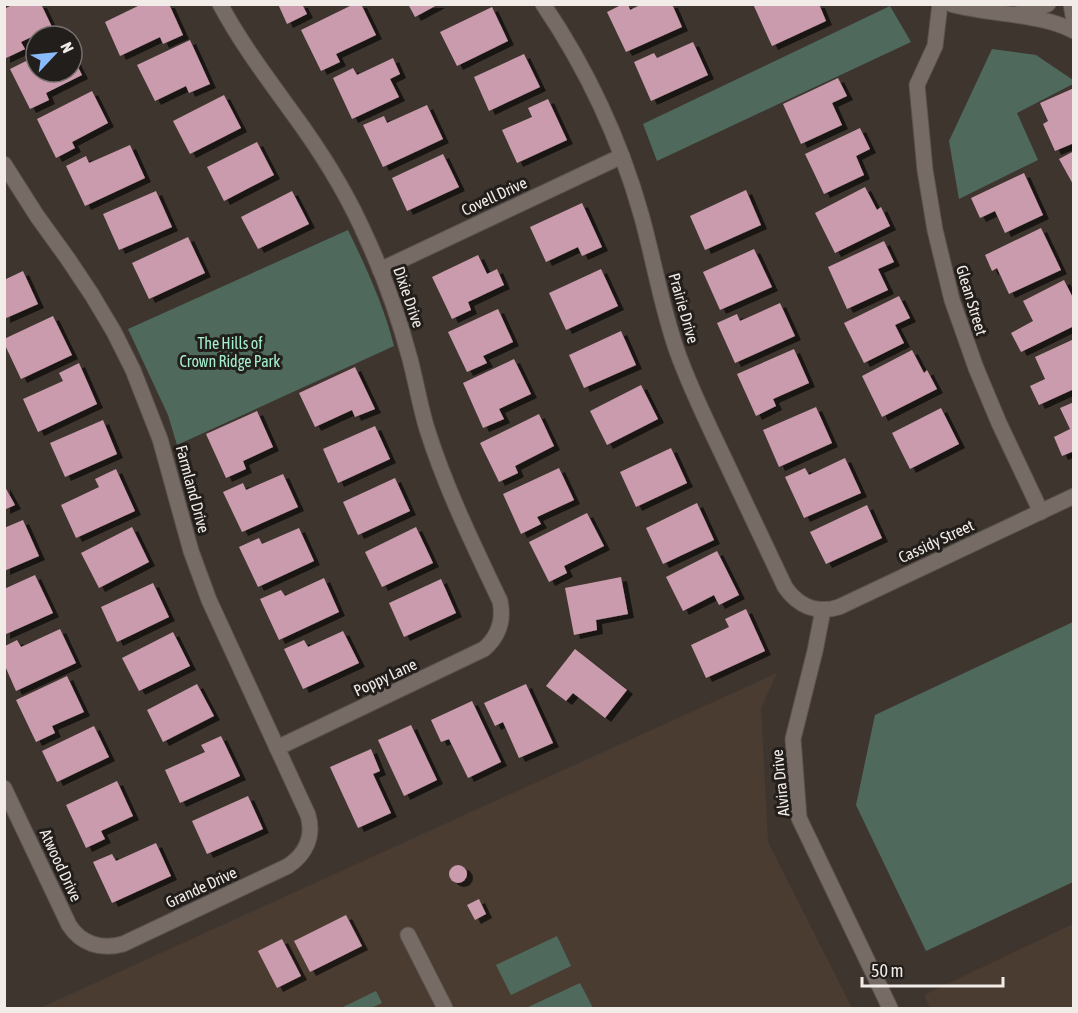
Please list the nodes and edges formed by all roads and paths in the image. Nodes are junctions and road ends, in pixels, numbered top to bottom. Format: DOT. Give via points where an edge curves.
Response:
graph roads {
  1 [pos="220,4"];
  2 [pos="543,4"];
  3 [pos="940,4"];
  4 [pos="951,4"];
  5 [pos="1048,4"];
  6 [pos="1071,4"];
  7 [pos="1011,15"];
  8 [pos="1074,21"];
  9 [pos="1074,31"];
  10 [pos="622,156"];
  11 [pos="4,164"];
  12 [pos="380,270"];
  13 [pos="1074,496"];
  14 [pos="1041,512"];
  15 [pos="818,609"];
  16 [pos="499,628"];
  17 [pos="277,748"];
  18 [pos="4,788"];
  19 [pos="309,841"];
  20 [pos="408,935"];
  21 [pos="97,946"];
  22 [pos="445,1008"];
  23 [pos="890,1008"];
  1 -- 12 [label="street, Dixie Drive" via="327,164"];
  2 -- 10 [label="street, Prairie Drive" via="588,79"];
  3 -- 14 [label="street, Glean Street" via="935,46 917,85 930,206 966,343"];
  4 -- 7 [label="street"];
  5 -- 7 [label="street"];
  6 -- 8 [label="street"];
  7 -- 9 [label="street" via="1055,23"];
  10 -- 12 [label="street, Covell Drive"];
  10 -- 15 [label="street, Prairie Drive" via="667,321 694,393 785,588 804,606"];
  11 -- 17 [label="street, Farmland Drive" via="92,295 133,370 160,439 201,580"];
  12 -- 16 [label="street, Dixie Drive" via="440,468 500,601"];
  13 -- 14 [label="street, Cassidy Street"];
  14 -- 15 [label="street, Cassidy Street" via="839,607"];
  15 -- 23 [label="street, Alvira Drive" via="815,651 793,739 800,818"];
  16 -- 17 [label="street, Poppy Lane" via="490,644 477,653"];
  17 -- 19 [label="street, Farmland Drive" via="308,815"];
  18 -- 21 [label="street, Atwood Drive" via="69,925 81,938"];
  19 -- 21 [label="street, Grande Drive" via="303,853 288,866 123,944"];
  20 -- 22 [label="street"];
}
